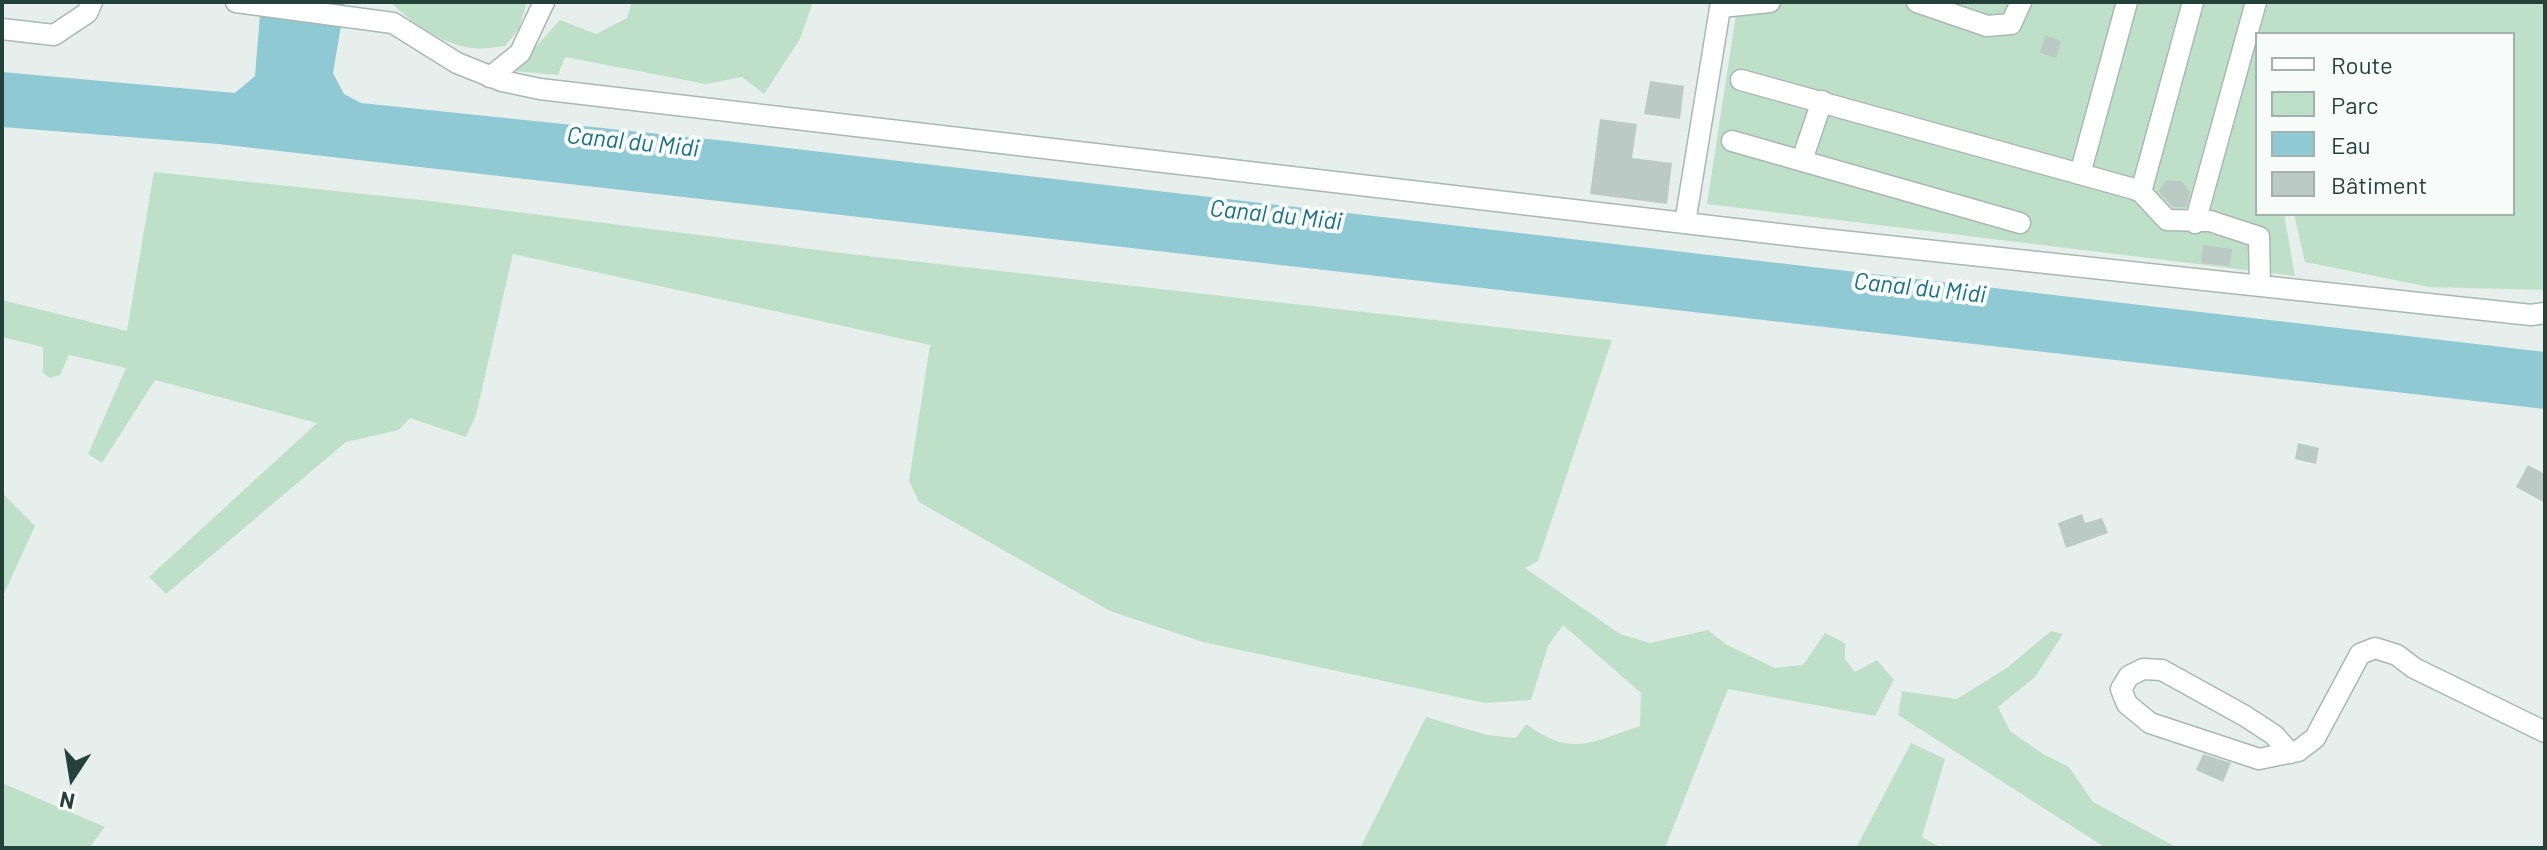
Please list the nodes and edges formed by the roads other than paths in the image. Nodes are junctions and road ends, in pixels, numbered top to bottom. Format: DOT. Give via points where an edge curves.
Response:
graph roads {
  1 [pos="92,2"];
  2 [pos="239,2"];
  3 [pos="544,2"];
  4 [pos="1770,2"];
  5 [pos="1917,2"];
  6 [pos="2021,2"];
  7 [pos="2127,2"];
  8 [pos="2193,2"];
  9 [pos="2256,2"];
  10 [pos="1721,4"];
  11 [pos="2,29"];
  12 [pos="490,77"];
  13 [pos="1741,80"];
  14 [pos="1822,101"];
  15 [pos="1732,141"];
  16 [pos="1802,160"];
  17 [pos="2080,174"];
  18 [pos="2141,192"];
  19 [pos="1685,223"];
  20 [pos="2020,223"];
  21 [pos="2195,223"];
  22 [pos="2260,286"];
  23 [pos="2545,313"];
  24 [pos="2545,732"];
  25 [pos="2290,753"];
  1 -- 11 [label="street" via="87,13 54,35"];
  2 -- 12 [label="street" via="365,18 406,29 457,63"];
  3 -- 12 [label="street" via="520,53"];
  4 -- 10 [label="street"];
  5 -- 6 [label="street" via="1987,26 2011,24"];
  7 -- 17 [label="street"];
  8 -- 18 [label="street"];
  9 -- 21 [label="street"];
  10 -- 19 [label="street"];
  12 -- 19 [label="street" via="573,94"];
  13 -- 14 [label="street"];
  14 -- 16 [label="street"];
  14 -- 17 [label="street"];
  15 -- 16 [label="street"];
  16 -- 20 [label="street"];
  17 -- 18 [label="street"];
  18 -- 21 [label="street" via="2167,220"];
  19 -- 22 [label="street"];
  21 -- 22 [label="street" via="2210,221 2259,237"];
  22 -- 23 [label="street"];
  24 -- 25 [label="street" via="2375,648 2360,654 2315,738"];
  25 -- 25 [label="street" via="2259,759 2150,723 2127,704 2121,689 2129,676 2143,669 2162,670 2255,722"];
}
